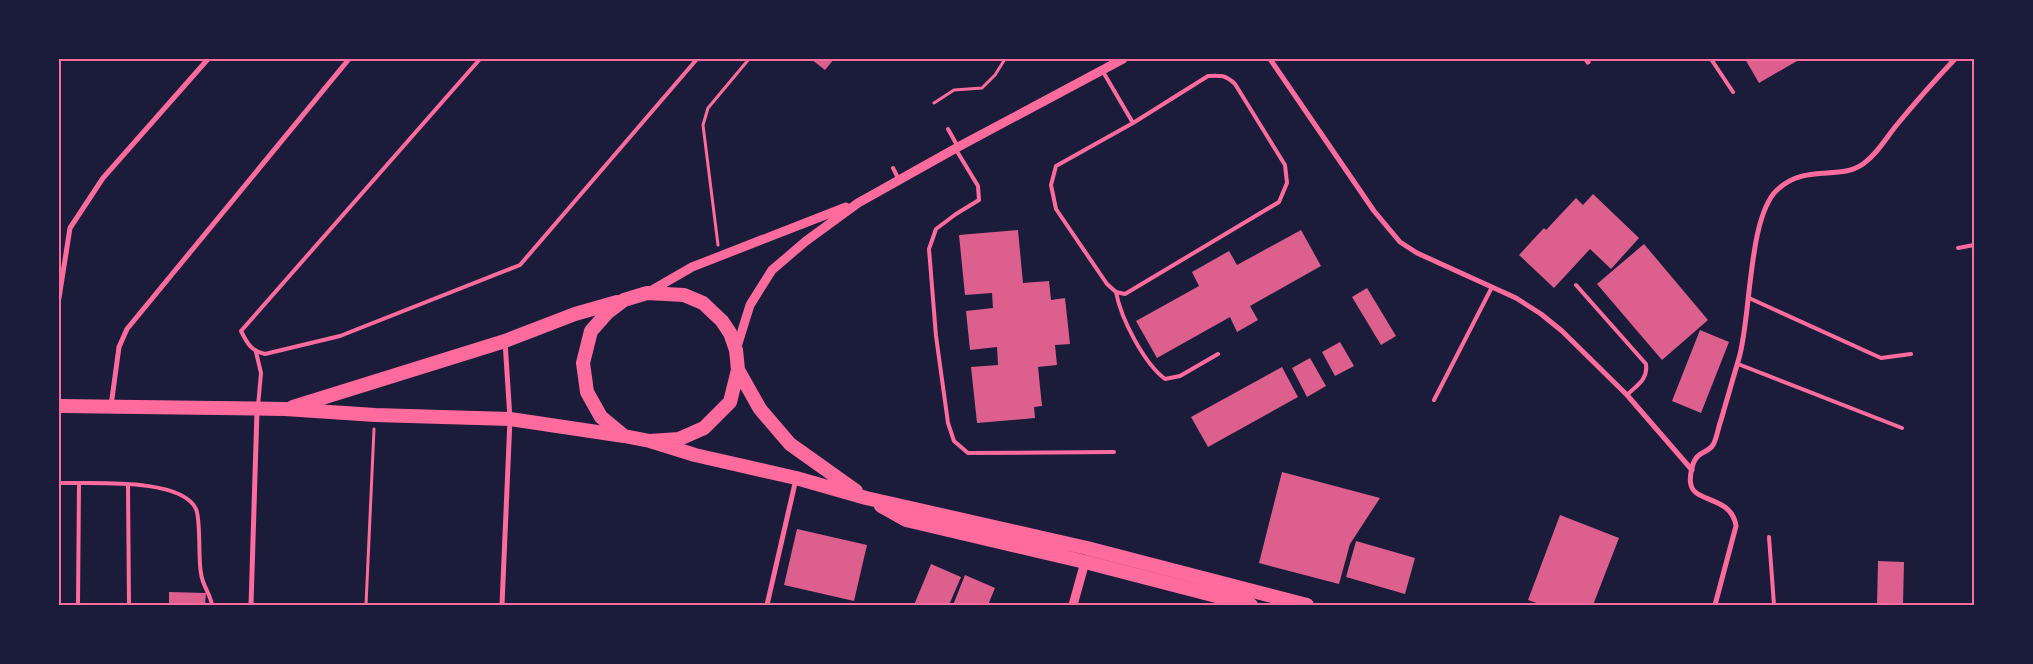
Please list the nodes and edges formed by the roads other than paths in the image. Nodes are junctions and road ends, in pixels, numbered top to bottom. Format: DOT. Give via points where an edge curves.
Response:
graph roads {
  1 [pos="208,59"];
  2 [pos="349,59"];
  3 [pos="480,59"];
  4 [pos="697,59"];
  5 [pos="1123,59"];
  6 [pos="1270,59"];
  7 [pos="1711,59"];
  8 [pos="1955,59"];
  9 [pos="1102,70"];
  10 [pos="1733,92"];
  11 [pos="1133,123"];
  12 [pos="948,129"];
  13 [pos="956,147"];
  14 [pos="893,168"];
  15 [pos="899,180"];
  16 [pos="858,203"];
  17 [pos="1974,245"];
  18 [pos="1958,248"];
  19 [pos="1576,285"];
  20 [pos="1492,287"];
  21 [pos="1116,292"];
  22 [pos="647,293"];
  23 [pos="59,298"];
  24 [pos="1748,298"];
  25 [pos="624,300"];
  26 [pos="505,341"];
  27 [pos="736,350"];
  28 [pos="256,352"];
  29 [pos="1218,354"];
  30 [pos="1911,354"];
  31 [pos="1738,364"];
  32 [pos="738,370"];
  33 [pos="1627,395"];
  34 [pos="1434,400"];
  35 [pos="59,406"];
  36 [pos="111,407"];
  37 [pos="258,408"];
  38 [pos="285,409"];
  39 [pos="510,420"];
  40 [pos="1902,428"];
  41 [pos="624,436"];
  42 [pos="650,441"];
  43 [pos="1114,452"];
  44 [pos="1692,470"];
  45 [pos="796,478"];
  46 [pos="59,483"];
  47 [pos="79,484"];
  48 [pos="128,484"];
  49 [pos="866,498"];
  50 [pos="1769,537"];
  51 [pos="1085,562"];
  52 [pos="78,605"];
  53 [pos="129,605"];
  54 [pos="212,605"];
  55 [pos="251,605"];
  56 [pos="502,605"];
  57 [pos="767,605"];
  58 [pos="1073,605"];
  59 [pos="1251,605"];
  60 [pos="1307,605"];
  61 [pos="1715,605"];
  62 [pos="1774,605"];
  1 -- 23 [label="street" via="103,178 70,228"];
  2 -- 36 [label="street" via="127,329 119,347"];
  3 -- 28 [label="lane" via="241,330"];
  4 -- 28 [label="lane" via="520,265 340,336 265,354"];
  5 -- 9 [label="street"];
  6 -- 20 [label="street" via="1374,212 1400,242"];
  7 -- 10 [label="lane"];
  8 -- 24 [label="street" via="1862,165 1850,170 1801,176 1777,190 1760,224"];
  9 -- 11 [label="lane"];
  9 -- 13 [label="street"];
  11 -- 21 [label="lane" via="1056,166 1051,184 1056,209 1107,284"];
  11 -- 21 [label="lane" via="1208,76 1221,74 1235,84 1285,164 1287,183 1279,202 1124,294"];
  12 -- 13 [label="lane"];
  13 -- 15 [label="street"];
  13 -- 43 [label="lane" via="978,186 979,200 936,229 929,249 940,374 954,441 968,454"];
  14 -- 15 [label="lane"];
  15 -- 16 [label="street"];
  16 -- 22 [label="street" via="692,267"];
  16 -- 27 [label="street" via="772,270 750,305"];
  17 -- 18 [label="lane"];
  19 -- 33 [label="lane" via="1646,364 1645,379"];
  20 -- 33 [label="street" via="1541,314"];
  20 -- 34 [label="lane"];
  21 -- 29 [label="lane" via="1119,309 1128,326 1154,371 1165,379 1180,376"];
  22 -- 25 [label="highway"];
  22 -- 27 [label="highway" via="684,294 703,302 722,321"];
  24 -- 30 [label="lane" via="1881,358"];
  24 -- 31 [label="street"];
  25 -- 26 [label="highway" via="575,314"];
  25 -- 41 [label="highway" via="591,331 583,363 587,392 601,417"];
  26 -- 38 [label="highway"];
  26 -- 39 [label="street"];
  27 -- 32 [label="highway"];
  28 -- 37 [label="lane" via="261,373"];
  31 -- 40 [label="lane"];
  31 -- 44 [label="street" via="1713,446 1698,456"];
  32 -- 42 [label="highway" via="730,402 704,428 679,439"];
  32 -- 49 [label="highway" via="760,409 790,444"];
  33 -- 44 [label="street"];
  35 -- 36 [label="highway"];
  36 -- 37 [label="highway"];
  37 -- 38 [label="highway"];
  37 -- 55 [label="street"];
  38 -- 39 [label="highway"];
  39 -- 41 [label="highway"];
  39 -- 56 [label="street"];
  41 -- 42 [label="highway"];
  42 -- 45 [label="highway" via="695,455"];
  44 -- 61 [label="street" via="1692,488 1728,508 1735,519 1736,526"];
  45 -- 49 [label="highway"];
  45 -- 57 [label="street"];
  46 -- 47 [label="lane"];
  47 -- 48 [label="lane"];
  47 -- 52 [label="lane"];
  48 -- 53 [label="lane"];
  48 -- 54 [label="lane" via="173,490 183,495 197,510 201,575 211,595"];
  49 -- 51 [label="highway" via="906,520"];
  49 -- 60 [label="highway" via="1087,548"];
  50 -- 62 [label="lane"];
  51 -- 58 [label="street"];
  51 -- 59 [label="highway"];
}
